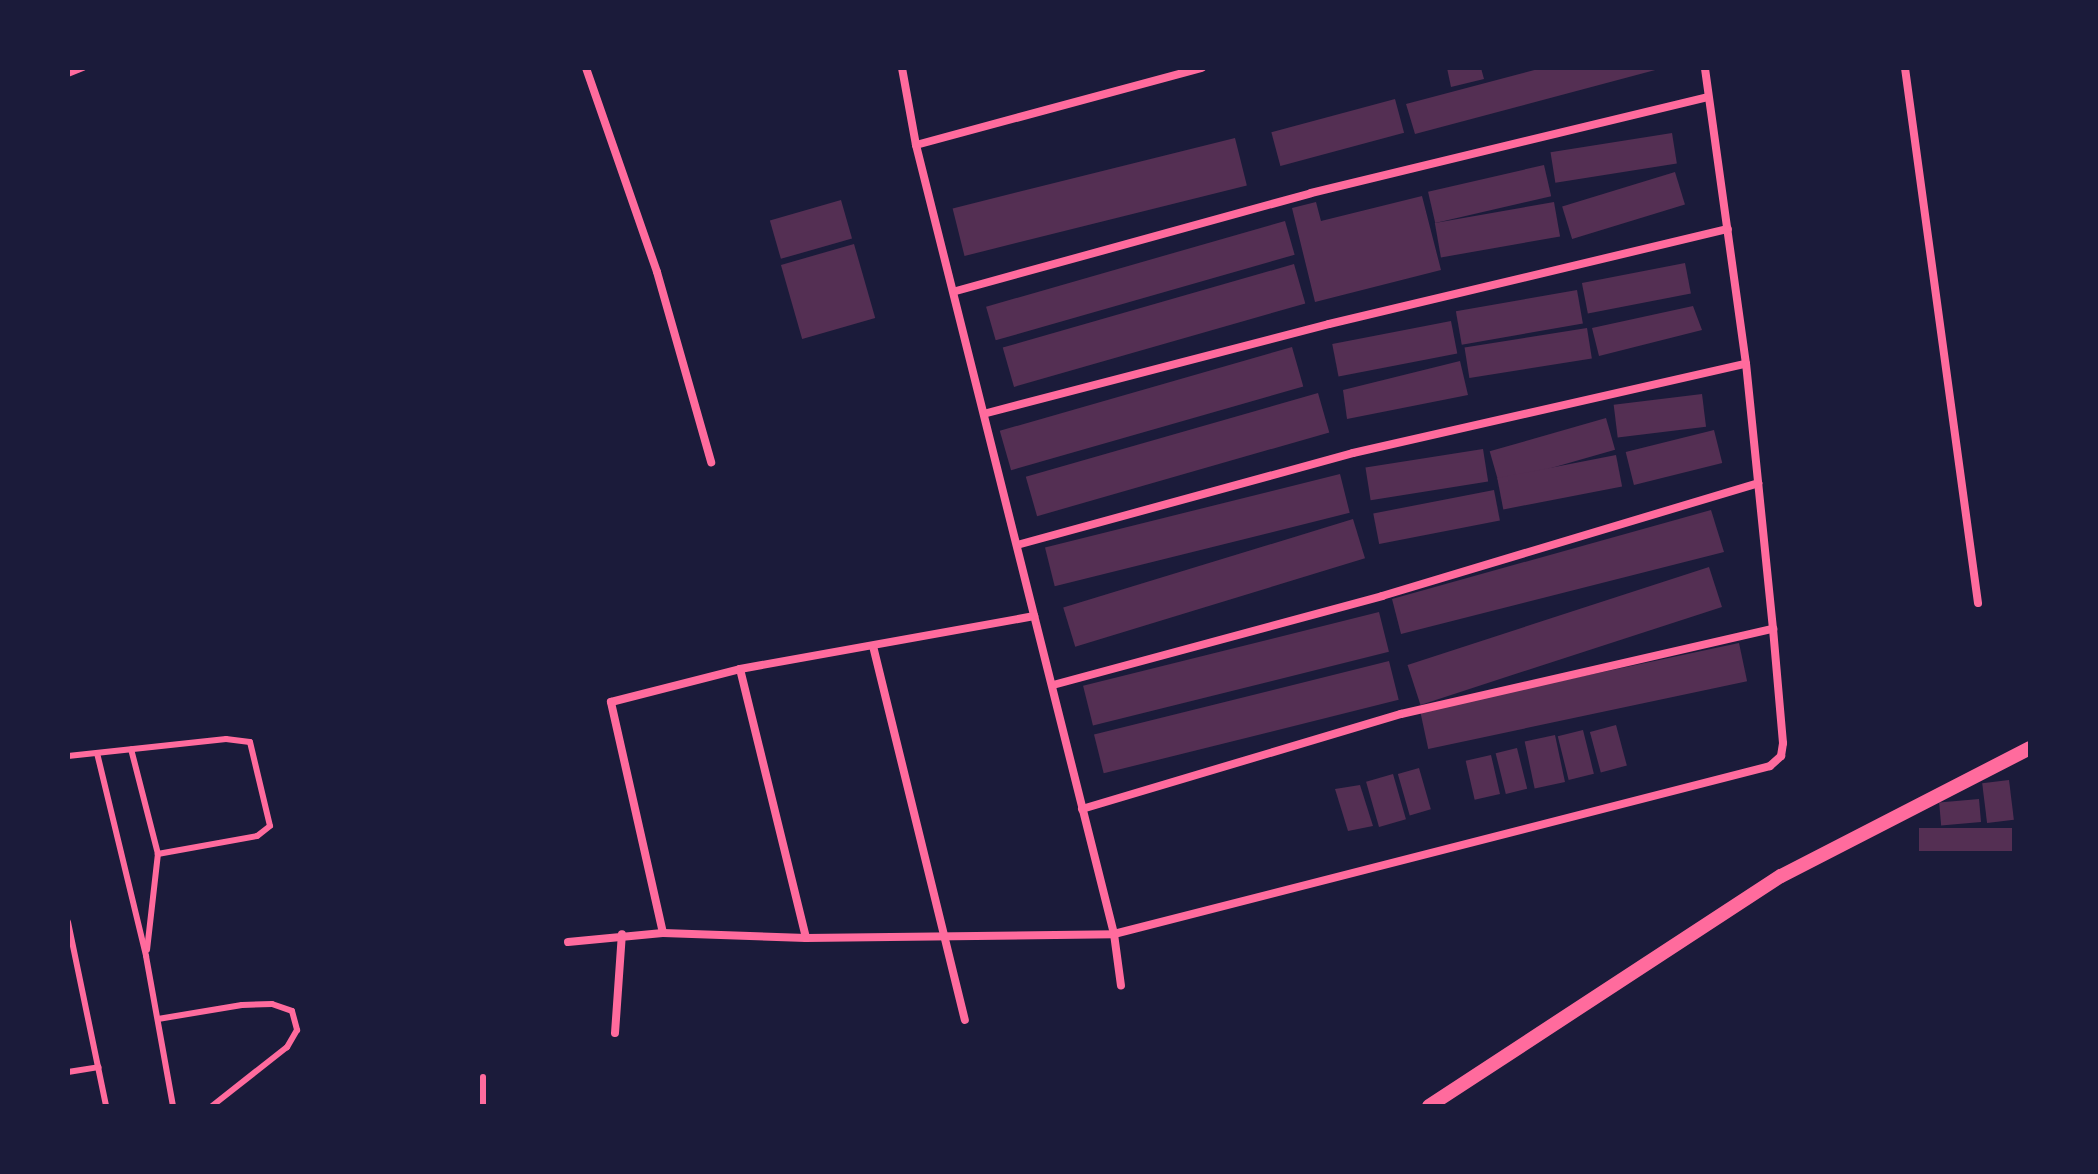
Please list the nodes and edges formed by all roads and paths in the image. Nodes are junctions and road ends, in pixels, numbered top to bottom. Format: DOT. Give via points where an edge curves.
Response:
graph roads {
  1 [pos="83,68"];
  2 [pos="586,68"];
  3 [pos="902,68"];
  4 [pos="1202,68"];
  5 [pos="1705,68"];
  6 [pos="1905,68"];
  7 [pos="68,74"];
  8 [pos="1708,97"];
  9 [pos="916,145"];
  10 [pos="1728,229"];
  11 [pos="956,291"];
  12 [pos="1746,364"];
  13 [pos="987,413"];
  14 [pos="711,462"];
  15 [pos="1758,483"];
  16 [pos="1017,545"];
  17 [pos="1978,603"];
  18 [pos="1034,616"];
  19 [pos="1773,629"];
  20 [pos="873,646"];
  21 [pos="740,669"];
  22 [pos="1053,685"];
  23 [pos="2030,748"];
  24 [pos="131,749"];
  25 [pos="97,753"];
  26 [pos="68,756"];
  27 [pos="1082,809"];
  28 [pos="158,854"];
  29 [pos="68,922"];
  30 [pos="663,933"];
  31 [pos="622,934"];
  32 [pos="1114,934"];
  33 [pos="944,937"];
  34 [pos="806,938"];
  35 [pos="568,942"];
  36 [pos="146,956"];
  37 [pos="1121,986"];
  38 [pos="158,1019"];
  39 [pos="965,1020"];
  40 [pos="615,1033"];
  41 [pos="99,1067"];
  42 [pos="68,1072"];
  43 [pos="483,1077"];
  44 [pos="106,1106"];
  45 [pos="173,1106"];
  46 [pos="212,1106"];
  47 [pos="483,1106"];
  48 [pos="1429,1106"];
  1 -- 7 [label="lane"];
  2 -- 14 [label="street" via="657,272"];
  3 -- 9 [label="street"];
  4 -- 9 [label="street"];
  5 -- 8 [label="street"];
  6 -- 17 [label="street"];
  8 -- 10 [label="street"];
  8 -- 11 [label="street" via="1311,193"];
  9 -- 11 [label="street"];
  10 -- 12 [label="street"];
  10 -- 13 [label="street"];
  11 -- 13 [label="street"];
  12 -- 15 [label="street"];
  12 -- 16 [label="street" via="1353,453"];
  13 -- 16 [label="street"];
  15 -- 19 [label="street"];
  15 -- 22 [label="street" via="1382,596"];
  16 -- 18 [label="street"];
  18 -- 20 [label="street"];
  18 -- 22 [label="street"];
  19 -- 27 [label="street" via="1401,714"];
  19 -- 32 [label="street" via="1783,743 1781,756 1770,766"];
  20 -- 21 [label="street"];
  20 -- 33 [label="street"];
  21 -- 30 [label="street" via="611,702"];
  21 -- 34 [label="street"];
  22 -- 27 [label="street"];
  23 -- 48 [label="street" via="1781,876"];
  24 -- 25 [label="lane"];
  24 -- 28 [label="lane"];
  24 -- 28 [label="lane" via="226,739 250,742 270,826 257,836"];
  25 -- 26 [label="lane"];
  25 -- 36 [label="lane"];
  27 -- 32 [label="street"];
  28 -- 36 [label="lane"];
  29 -- 41 [label="lane"];
  30 -- 31 [label="street"];
  30 -- 34 [label="street"];
  31 -- 35 [label="street"];
  31 -- 40 [label="street"];
  32 -- 33 [label="street"];
  32 -- 37 [label="street"];
  33 -- 34 [label="street"];
  33 -- 39 [label="street"];
  36 -- 38 [label="lane"];
  38 -- 45 [label="lane"];
  38 -- 46 [label="lane" via="242,1005 272,1004 292,1011 297,1030 287,1047"];
  41 -- 42 [label="lane"];
  41 -- 44 [label="lane"];
  43 -- 47 [label="lane"];
}
